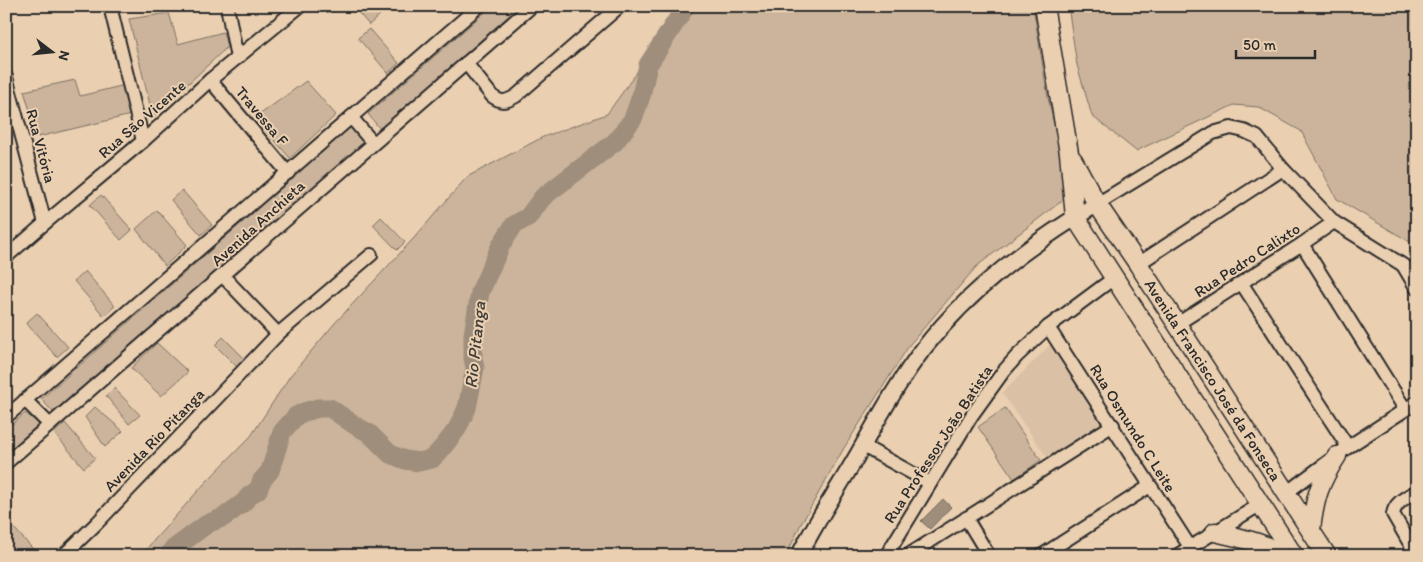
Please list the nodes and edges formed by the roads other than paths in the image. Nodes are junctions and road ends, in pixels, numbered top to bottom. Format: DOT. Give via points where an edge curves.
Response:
graph roads {
  1 [pos="110,6"];
  2 [pos="227,6"];
  3 [pos="300,6"];
  4 [pos="479,6"];
  5 [pos="532,6"];
  6 [pos="620,6"];
  7 [pos="1044,6"];
  8 [pos="237,58"];
  9 [pos="466,63"];
  10 [pos="6,77"];
  11 [pos="210,80"];
  12 [pos="350,117"];
  13 [pos="143,141"];
  14 [pos="373,143"];
  15 [pos="1070,153"];
  16 [pos="1283,169"];
  17 [pos="288,173"];
  18 [pos="1097,204"];
  19 [pos="1075,217"];
  20 [pos="1334,222"];
  21 [pos="44,223"];
  22 [pos="1302,244"];
  23 [pos="370,255"];
  24 [pos="6,257"];
  25 [pos="1138,264"];
  26 [pos="1404,268"];
  27 [pos="1417,274"];
  28 [pos="223,276"];
  29 [pos="1114,278"];
  30 [pos="1242,284"];
  31 [pos="1417,289"];
  32 [pos="1177,324"];
  33 [pos="1048,327"];
  34 [pos="278,334"];
  35 [pos="25,400"];
  36 [pos="1417,402"];
  37 [pos="1405,409"];
  38 [pos="6,417"];
  39 [pos="50,424"];
  40 [pos="1113,425"];
  41 [pos="863,446"];
  42 [pos="1342,452"];
  43 [pos="6,463"];
  44 [pos="930,483"];
  45 [pos="1150,486"];
  46 [pos="1417,491"];
  47 [pos="1286,493"];
  48 [pos="1261,504"];
  49 [pos="966,518"];
  50 [pos="1311,529"];
  51 [pos="1215,532"];
  52 [pos="1190,547"];
  53 [pos="63,556"];
  54 [pos="800,556"];
  55 [pos="886,556"];
  56 [pos="908,556"];
  57 [pos="989,556"];
  58 [pos="1041,556"];
  59 [pos="1176,556"];
  60 [pos="1285,556"];
  61 [pos="1294,556"];
  62 [pos="1327,556"];
  63 [pos="1417,556"];
  1 -- 13 [label="street"];
  2 -- 8 [label="street"];
  3 -- 8 [label="street, Rua São Vicente"];
  4 -- 12 [label="street, Avenida Anchieta"];
  5 -- 9 [label="street, Avenida Anchieta"];
  6 -- 9 [label="street" via="516,96 504,102 492,96"];
  7 -- 15 [label="main road"];
  8 -- 11 [label="street, Rua São Vicente"];
  9 -- 14 [label="street, Avenida Anchieta"];
  10 -- 21 [label="street, Rua Vitória"];
  11 -- 13 [label="street, Rua São Vicente"];
  11 -- 17 [label="street, Travessa F"];
  12 -- 14 [label="street"];
  12 -- 17 [label="street, Avenida Anchieta"];
  13 -- 21 [label="street, Rua São Vicente"];
  14 -- 28 [label="street, Avenida Anchieta"];
  15 -- 18 [label="main road, Avenida Francisco José da Fonseca"];
  15 -- 19 [label="main road"];
  16 -- 18 [label="street" via="1257,137 1244,131 1225,129 1206,137"];
  16 -- 20 [label="street"];
  16 -- 25 [label="street"];
  17 -- 35 [label="street, Avenida Anchieta"];
  18 -- 19 [label="street"];
  18 -- 25 [label="main road, Avenida Francisco José da Fonseca"];
  19 -- 29 [label="main road, Avenida Francisco José da Fonseca"];
  19 -- 41 [label="street" via="1003,267 947,320 910,368"];
  20 -- 22 [label="street, Rua Pedro Calixto"];
  20 -- 26 [label="street"];
  21 -- 24 [label="street, Rua São Vicente"];
  22 -- 30 [label="street, Rua Pedro Calixto"];
  22 -- 37 [label="street"];
  23 -- 34 [label="street"];
  25 -- 32 [label="main road, Avenida Francisco José da Fonseca"];
  26 -- 27 [label="street"];
  26 -- 31 [label="street"];
  28 -- 34 [label="street"];
  28 -- 39 [label="street, Avenida Anchieta"];
  29 -- 33 [label="street, Rua Professor João Batista"];
  29 -- 48 [label="main road, Avenida Francisco José da Fonseca"];
  30 -- 32 [label="street, Rua Pedro Calixto"];
  30 -- 42 [label="street"];
  32 -- 47 [label="main road, Avenida Francisco José da Fonseca"];
  33 -- 40 [label="street, Rua Osmundo C Leite"];
  33 -- 44 [label="street, Rua Professor João Batista" via="1002,372"];
  34 -- 53 [label="street, Avenida Rio Pitanga"];
  35 -- 38 [label="street, Avenida Anchieta"];
  35 -- 39 [label="street"];
  36 -- 37 [label="street"];
  37 -- 42 [label="street"];
  39 -- 43 [label="street, Avenida Anchieta"];
  40 -- 45 [label="street, Rua Osmundo C Leite"];
  40 -- 49 [label="street"];
  41 -- 44 [label="street"];
  41 -- 54 [label="street"];
  42 -- 47 [label="street"];
  42 -- 50 [label="main road" via="1321,482"];
  44 -- 55 [label="street, Rua Professor João Batista"];
  45 -- 52 [label="street, Rua Osmundo C Leite"];
  45 -- 58 [label="street"];
  46 -- 63 [label="street" via="1397,504 1393,514"];
  47 -- 50 [label="main road, Avenida Francisco José da Fonseca"];
  48 -- 51 [label="street"];
  48 -- 61 [label="main road, Avenida Francisco José da Fonseca"];
  49 -- 56 [label="street"];
  49 -- 57 [label="street"];
  50 -- 62 [label="main road, Avenida Francisco José da Fonseca"];
  51 -- 52 [label="street"];
  51 -- 60 [label="main road" via="1253,541"];
  52 -- 59 [label="street"];
}
